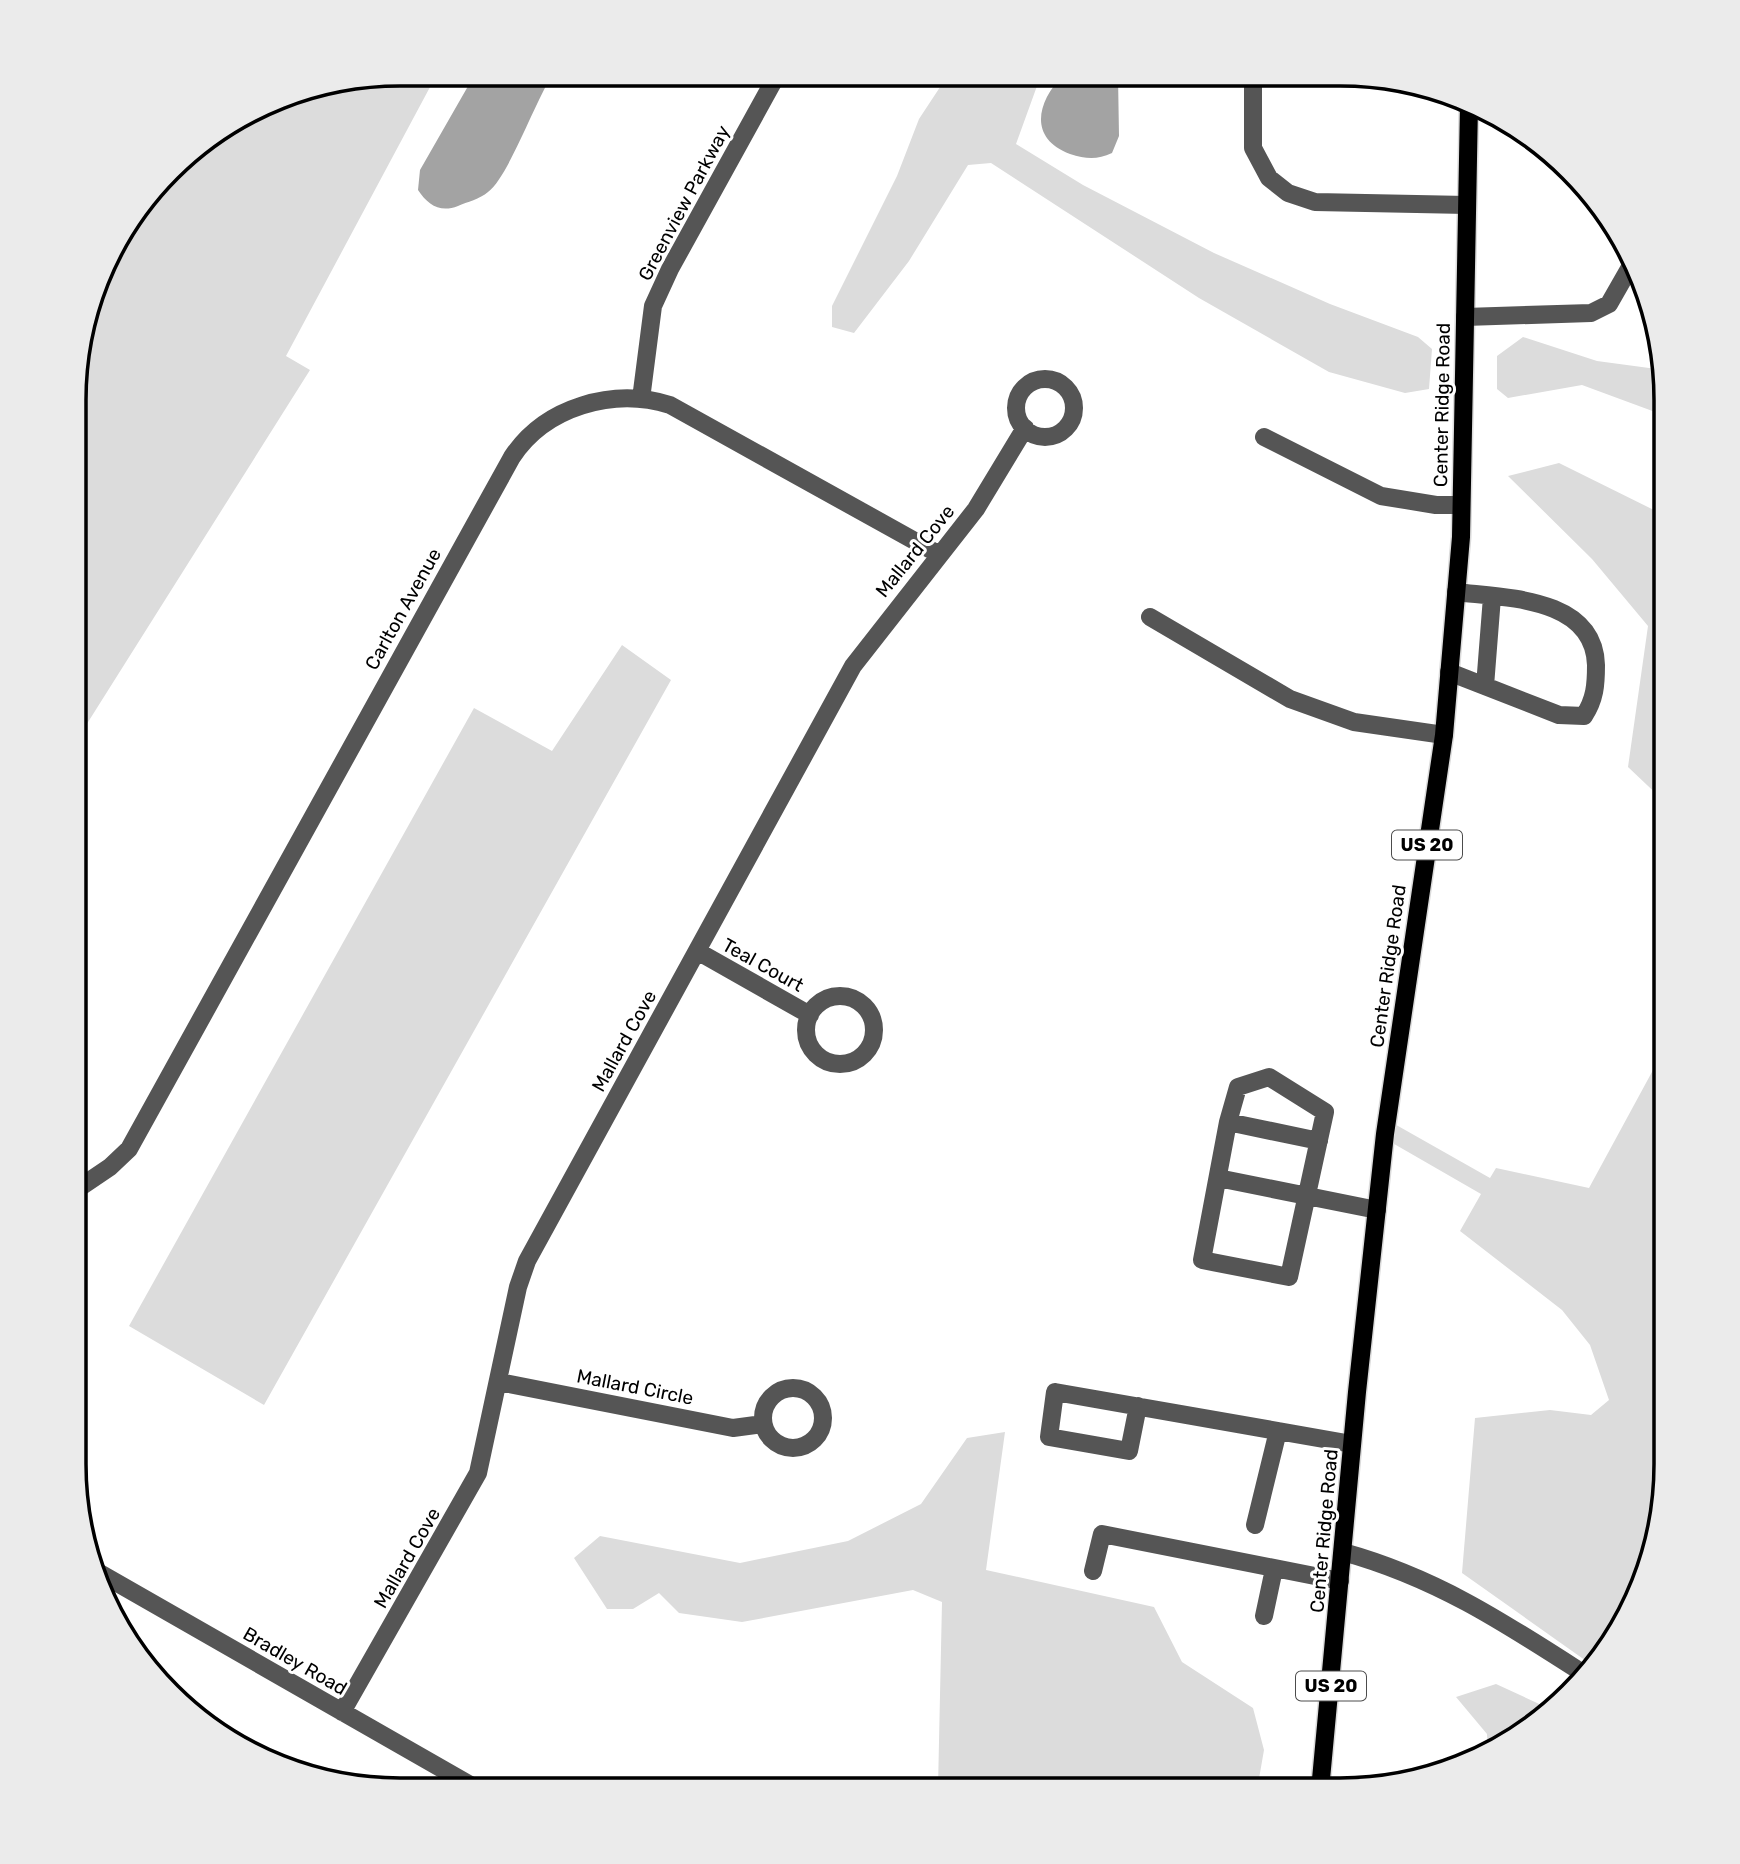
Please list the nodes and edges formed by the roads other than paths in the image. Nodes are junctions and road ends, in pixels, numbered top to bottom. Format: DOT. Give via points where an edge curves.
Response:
graph roads {
  1 [pos="771,86"];
  2 [pos="1253,86"];
  3 [pos="1469,113"];
  4 [pos="1467,205"];
  5 [pos="1627,272"];
  6 [pos="1465,317"];
  7 [pos="641,399"];
  8 [pos="1025,428"];
  9 [pos="1264,437"];
  10 [pos="1461,505"];
  11 [pos="940,555"];
  12 [pos="1456,593"];
  13 [pos="1492,597"];
  14 [pos="1150,617"];
  15 [pos="1449,672"];
  16 [pos="1485,686"];
  17 [pos="1444,735"];
  18 [pos="696,951"];
  19 [pos="810,1015"];
  20 [pos="1228,1122"];
  21 [pos="1319,1141"];
  22 [pos="1219,1178"];
  23 [pos="86,1183"];
  24 [pos="1308,1196"];
  25 [pos="1377,1210"];
  26 [pos="499,1382"];
  27 [pos="1138,1406"];
  28 [pos="763,1424"];
  29 [pos="1278,1431"];
  30 [pos="1352,1444"];
  31 [pos="1255,1525"];
  32 [pos="1343,1552"];
  33 [pos="1275,1569"];
  34 [pos="1093,1571"];
  35 [pos="107,1578"];
  36 [pos="1340,1581"];
  37 [pos="1264,1616"];
  38 [pos="1577,1670"];
  39 [pos="342,1712"];
  40 [pos="458,1778"];
  41 [pos="1321,1778"];
  1 -- 7 [label="street, Greenview Parkway" via="653,306"];
  2 -- 4 [label="street" via="1253,148 1269,178 1287,193 1315,202"];
  3 -- 4 [label="main road, Center Ridge Road / US 20"];
  4 -- 6 [label="main road, Center Ridge Road / US 20"];
  5 -- 6 [label="street" via="1609,304 1591,313"];
  6 -- 10 [label="main road, Center Ridge Road / US 20"];
  7 -- 11 [label="street, Carlton Avenue" via="670,405"];
  7 -- 23 [label="street, Carlton Avenue" via="579,406 541,426 519,446 129,1149"];
  8 -- 11 [label="street, Mallard Cove" via="976,509"];
  9 -- 10 [label="street" via="1381,496"];
  10 -- 12 [label="main road, Center Ridge Road / US 20"];
  11 -- 18 [label="street, Mallard Cove" via="853,666"];
  12 -- 13 [label="street"];
  12 -- 15 [label="main road, Center Ridge Road / US 20"];
  13 -- 16 [label="street"];
  13 -- 16 [label="street" via="1542,604 1568,615 1585,629 1593,645 1596,686 1584,716 1559,715"];
  14 -- 17 [label="street" via="1290,699 1354,722"];
  15 -- 16 [label="street"];
  15 -- 17 [label="main road, Center Ridge Road / US 20"];
  17 -- 25 [label="main road, Center Ridge Road / US 20"];
  18 -- 19 [label="street, Teal Court"];
  18 -- 26 [label="street, Mallard Cove" via="527,1261"];
  20 -- 21 [label="street"];
  20 -- 21 [label="street" via="1238,1087 1269,1077 1325,1112"];
  20 -- 22 [label="street"];
  21 -- 24 [label="street"];
  22 -- 24 [label="street"];
  22 -- 24 [label="street" via="1202,1260 1289,1277"];
  24 -- 25 [label="street"];
  25 -- 30 [label="main road, Center Ridge Road / US 20"];
  26 -- 28 [label="street, Mallard Circle" via="733,1428"];
  26 -- 39 [label="street, Mallard Cove" via="482,1462 472,1486"];
  27 -- 27 [label="street" via="1055,1392 1049,1437 1129,1451"];
  27 -- 29 [label="street"];
  29 -- 30 [label="street"];
  29 -- 31 [label="street"];
  30 -- 32 [label="main road, Center Ridge Road / US 20"];
  32 -- 36 [label="main road, Center Ridge Road / US 20"];
  32 -- 38 [label="street" via="1392,1565 1441,1587"];
  33 -- 34 [label="street" via="1102,1534"];
  33 -- 36 [label="street"];
  33 -- 37 [label="street"];
  35 -- 39 [label="street, Bradley Road"];
  36 -- 41 [label="main road, Center Ridge Road / US 20"];
  39 -- 40 [label="street, Bradley Road"];
}
